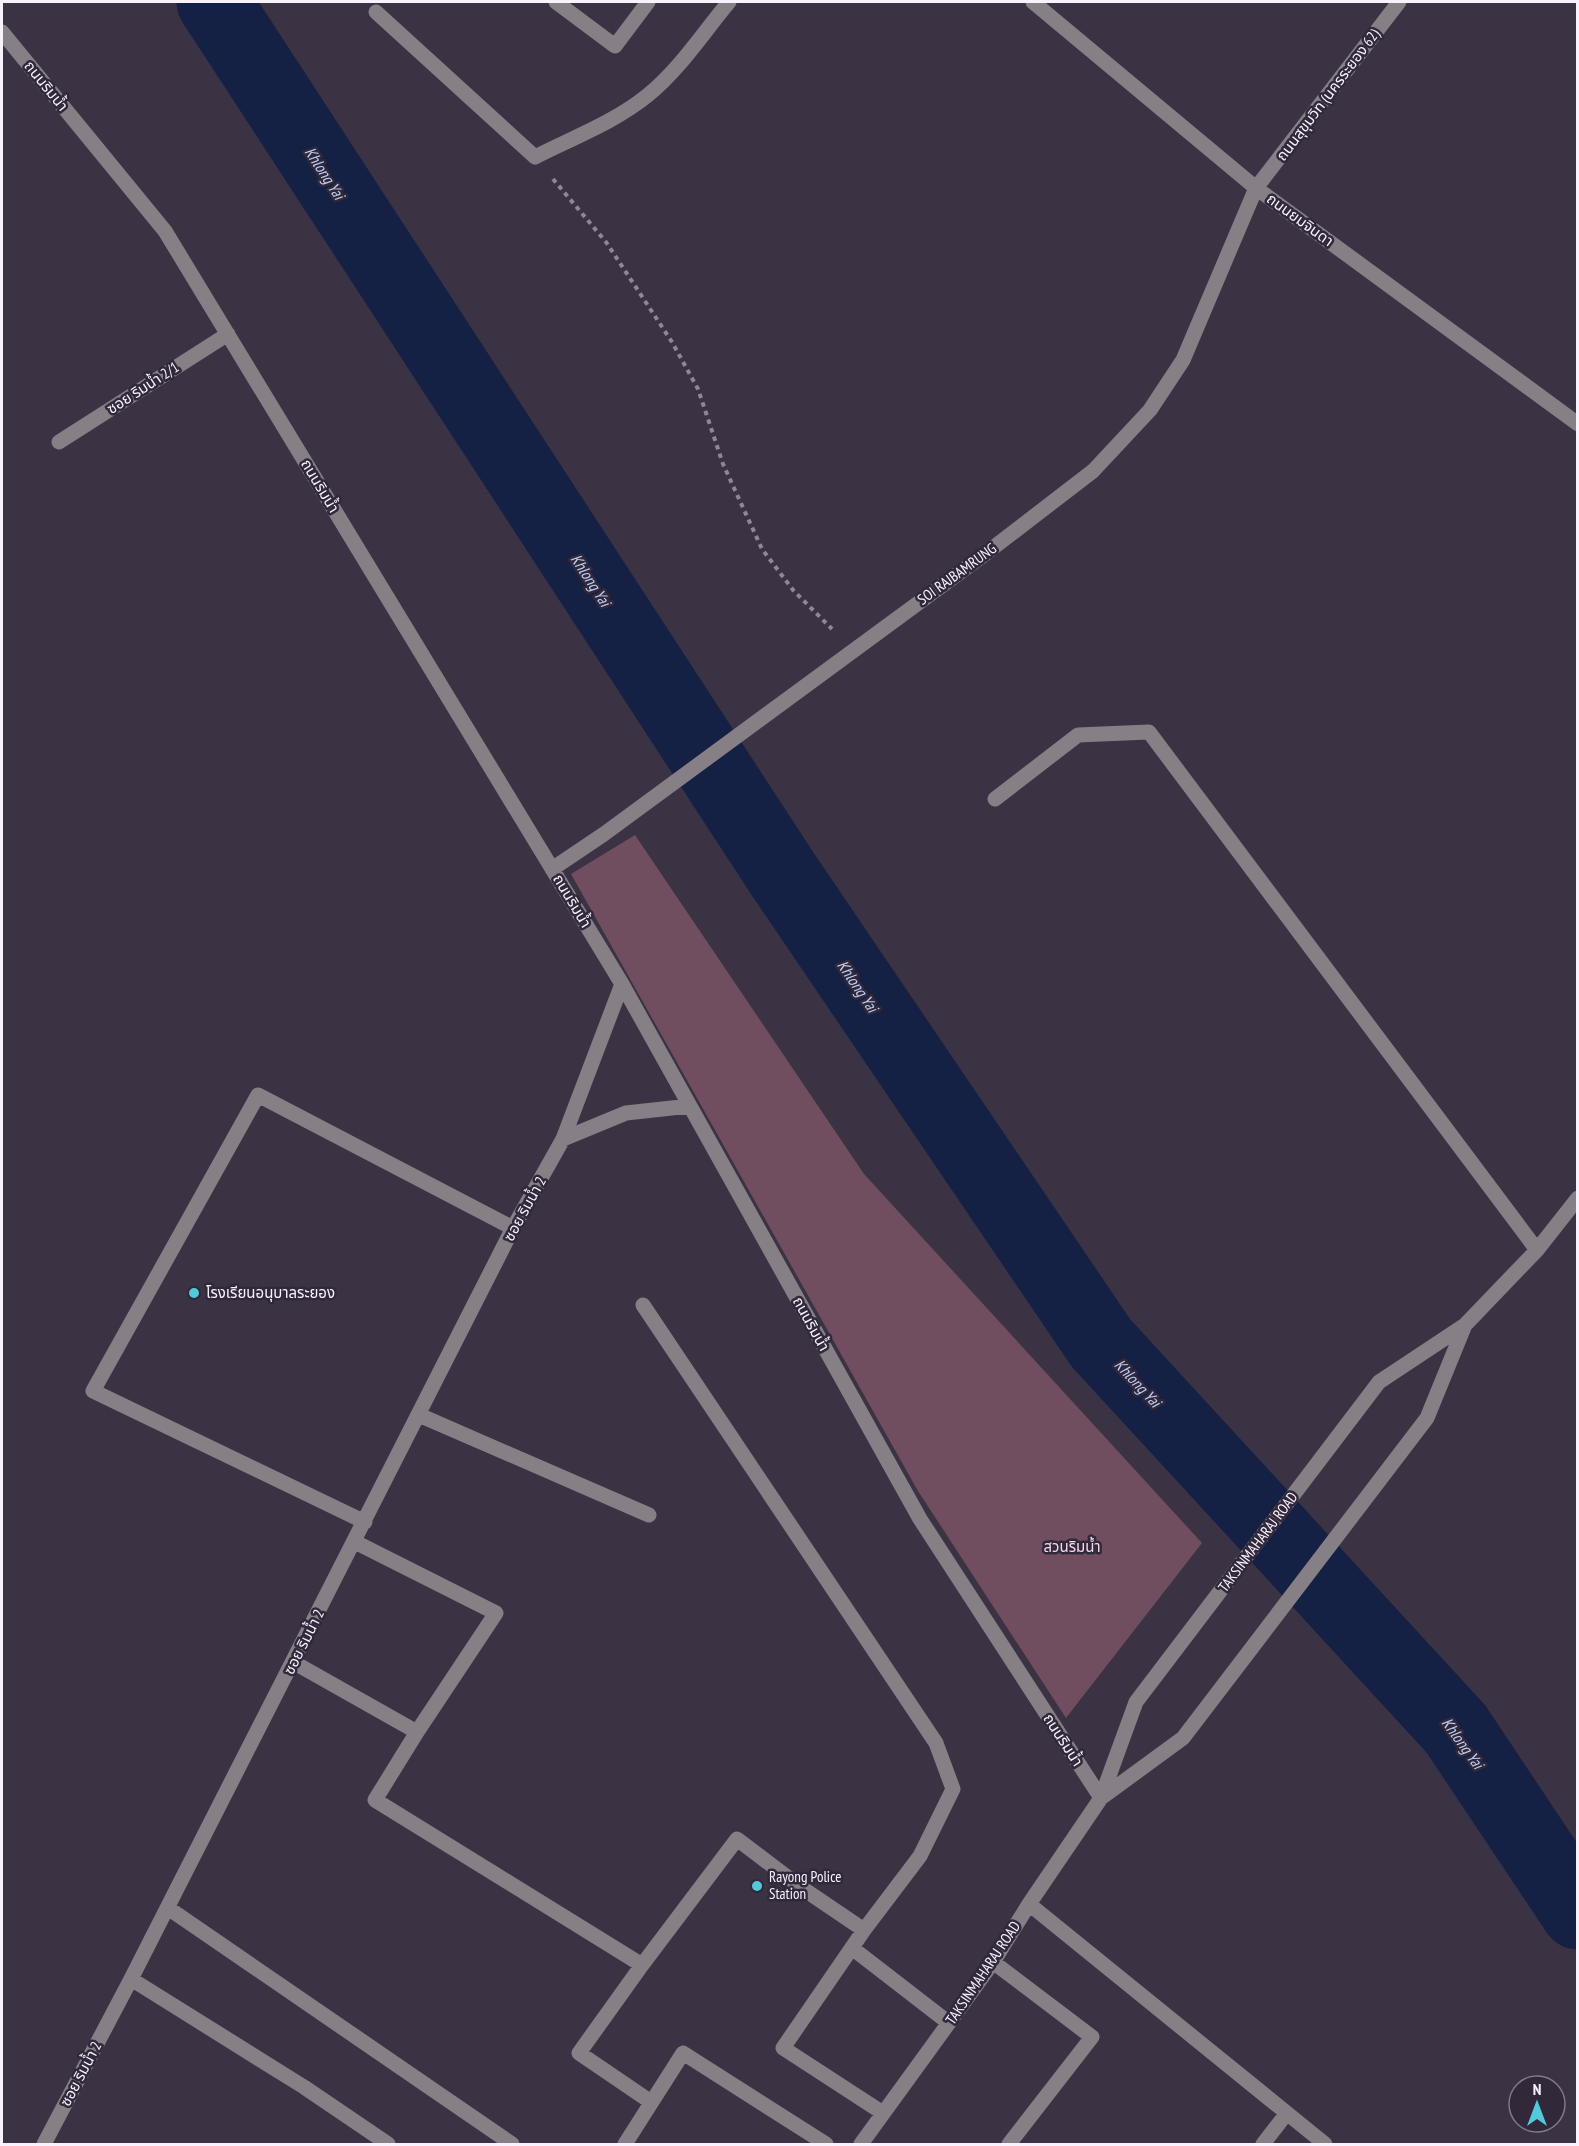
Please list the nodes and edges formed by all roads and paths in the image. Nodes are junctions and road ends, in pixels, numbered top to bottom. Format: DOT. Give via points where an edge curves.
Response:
graph roads {
  1 [pos="556,2"];
  2 [pos="648,2"];
  3 [pos="729,2"];
  4 [pos="1033,2"];
  5 [pos="1399,2"];
  6 [pos="376,12"];
  7 [pos="4,41"];
  8 [pos="535,158"];
  9 [pos="1256,188"];
  10 [pos="228,334"];
  11 [pos="1578,424"];
  12 [pos="59,442"];
  13 [pos="853,651"];
  14 [pos="995,799"];
  15 [pos="552,869"];
  16 [pos="622,984"];
  17 [pos="690,1106"];
  18 [pos="562,1139"];
  19 [pos="1578,1198"];
  20 [pos="513,1228"];
  21 [pos="1537,1250"];
  22 [pos="643,1305"];
  23 [pos="1465,1325"];
  24 [pos="419,1415"];
  25 [pos="649,1515"];
  26 [pos="365,1521"];
  27 [pos="355,1542"];
  28 [pos="293,1662"];
  29 [pos="417,1732"];
  30 [pos="1101,1798"];
  31 [pos="1029,1904"];
  32 [pos="168,1908"];
  33 [pos="864,1930"];
  34 [pos="852,1948"];
  35 [pos="993,1962"];
  36 [pos="642,1965"];
  37 [pos="131,1979"];
  38 [pos="949,2023"];
  39 [pos="651,2102"];
  40 [pos="1287,2113"];
  41 [pos="884,2114"];
  42 [pos="44,2145"];
  43 [pos="387,2145"];
  44 [pos="512,2145"];
  45 [pos="624,2145"];
  46 [pos="826,2145"];
  47 [pos="861,2145"];
  48 [pos="1009,2145"];
  49 [pos="1263,2145"];
  50 [pos="1325,2145"];
  1 -- 2 [label="street" via="615,46"];
  3 -- 8 [label="street" via="672,72 647,96"];
  4 -- 9 [label="street, ถนนยมจินดา"];
  5 -- 9 [label="street, ถนนสุขุมวิท (นครระยอง 62)"];
  6 -- 8 [label="street"];
  7 -- 10 [label="street, ถนนริมน้ำ" via="165,231"];
  8 -- 13 [label="path" via="606,242 672,342 698,389 723,464 762,549 793,590"];
  9 -- 11 [label="street, ถนนยมจินดา"];
  9 -- 13 [label="street, SOI RAJBAMRUNG" via="1183,360 1150,410 1093,471"];
  10 -- 12 [label="street, ซอย ริมน้ำ 2/1"];
  10 -- 15 [label="street, ถนนริมน้ำ"];
  13 -- 15 [label="street, SOI RAJBAMRUNG"];
  14 -- 21 [label="street" via="1078,735 1149,732"];
  15 -- 16 [label="street, ถนนริมน้ำ"];
  16 -- 17 [label="street, ถนนริมน้ำ"];
  16 -- 18 [label="street, ซอย ริมน้ำ 2"];
  17 -- 18 [label="street" via="626,1113"];
  17 -- 30 [label="street, ถนนริมน้ำ" via="920,1519"];
  18 -- 20 [label="street, ซอย ริมน้ำ 2"];
  19 -- 21 [label="street, TAKSINMAHARAJ ROAD"];
  20 -- 24 [label="street, ซอย ริมน้ำ 2"];
  20 -- 26 [label="street" via="258,1095 93,1391"];
  21 -- 23 [label="street, TAKSINMAHARAJ ROAD"];
  22 -- 33 [label="street" via="936,1743 953,1789 920,1856"];
  23 -- 30 [label="street, TAKSINMAHARAJ ROAD" via="1427,1418 1183,1738"];
  23 -- 30 [label="street, TAKSINMAHARAJ ROAD" via="1378,1382 1136,1702"];
  24 -- 25 [label="street"];
  24 -- 26 [label="street, ซอย ริมน้ำ 2"];
  26 -- 27 [label="street, ซอย ริมน้ำ 2"];
  27 -- 28 [label="street, ซอย ริมน้ำ 2"];
  27 -- 29 [label="street" via="496,1613"];
  28 -- 29 [label="street"];
  28 -- 32 [label="street, ซอย ริมน้ำ 2"];
  29 -- 36 [label="street" via="375,1800"];
  30 -- 31 [label="street, TAKSINMAHARAJ ROAD"];
  31 -- 35 [label="street, TAKSINMAHARAJ ROAD"];
  31 -- 40 [label="street"];
  32 -- 37 [label="street, ซอย ริมน้ำ 2"];
  32 -- 44 [label="street"];
  33 -- 34 [label="street"];
  33 -- 36 [label="street" via="737,1839"];
  34 -- 38 [label="street"];
  34 -- 41 [label="street" via="783,2048"];
  35 -- 38 [label="street, TAKSINMAHARAJ ROAD"];
  35 -- 48 [label="street" via="1092,2037"];
  36 -- 39 [label="street" via="579,2053"];
  37 -- 42 [label="street, ซอย ริมน้ำ 2"];
  37 -- 43 [label="street" via="304,2087"];
  38 -- 41 [label="street, TAKSINMAHARAJ ROAD"];
  39 -- 45 [label="street"];
  39 -- 46 [label="street" via="683,2053"];
  40 -- 49 [label="street"];
  40 -- 50 [label="street"];
  41 -- 47 [label="street, TAKSINMAHARAJ ROAD"];
}
